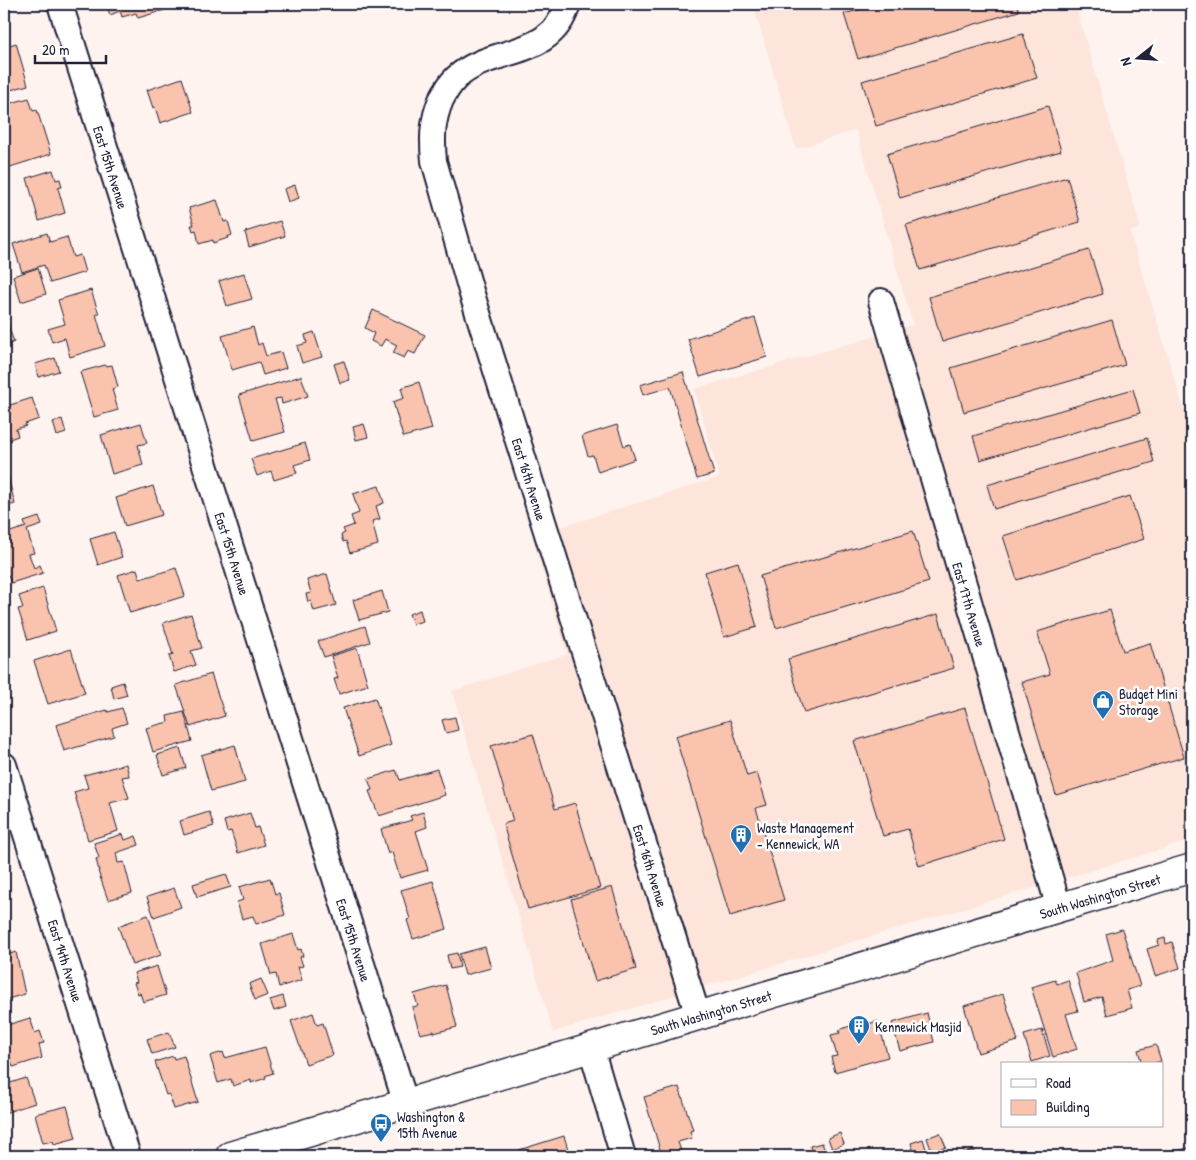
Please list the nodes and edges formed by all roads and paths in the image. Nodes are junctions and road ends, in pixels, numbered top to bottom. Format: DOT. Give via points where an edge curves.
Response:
graph roads {
  1 [pos="60,4"];
  2 [pos="568,10"];
  3 [pos="881,301"];
  4 [pos="4,764"];
  5 [pos="1192,868"];
  6 [pos="1058,908"];
  7 [pos="698,1016"];
  8 [pos="591,1048"];
  9 [pos="406,1104"];
  10 [pos="128,1156"];
  11 [pos="232,1156"];
  12 [pos="623,1156"];
  1 -- 9 [label="street, East 15th Avenue"];
  2 -- 7 [label="street, East 16th Avenue" via="553,31 537,43 490,59 456,78 446,91 433,123 434,161 474,301"];
  3 -- 6 [label="street, East 17th Avenue"];
  4 -- 10 [label="street, East 14th Avenue"];
  5 -- 6 [label="main road, South Washington Street"];
  6 -- 7 [label="main road, South Washington Street"];
  7 -- 8 [label="main road, South Washington Street"];
  8 -- 9 [label="main road, South Washington Street"];
  8 -- 12 [label="street"];
  9 -- 11 [label="main road, South Washington Street"];
}
